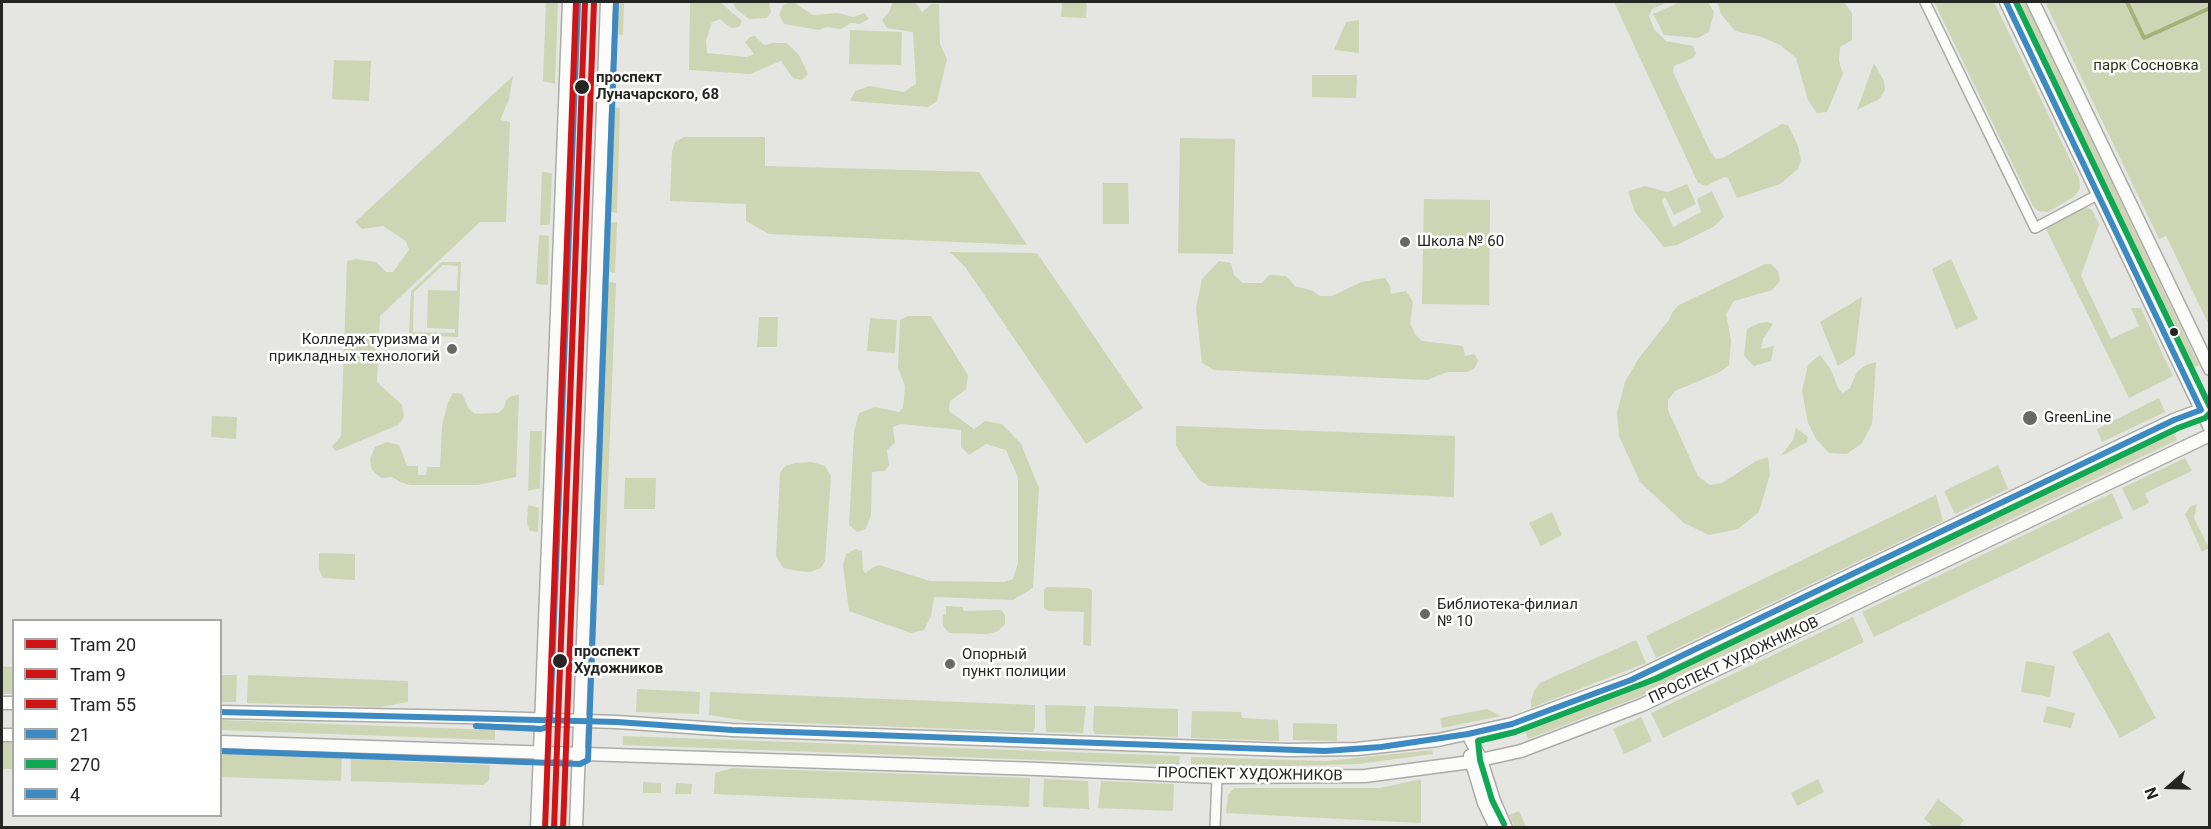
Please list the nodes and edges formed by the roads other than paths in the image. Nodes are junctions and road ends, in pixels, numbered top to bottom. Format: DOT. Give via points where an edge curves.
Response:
graph roads {
  1 [pos="569,2"];
  2 [pos="607,2"];
  3 [pos="1925,2"];
  4 [pos="2006,2"];
  5 [pos="2033,2"];
  6 [pos="2099,194"];
  7 [pos="2210,369"];
  8 [pos="2205,410"];
  9 [pos="2210,428"];
  10 [pos="2210,435"];
  11 [pos="222,712"];
  12 [pos="541,720"];
  13 [pos="581,721"];
  14 [pos="1468,734"];
  15 [pos="222,742"];
  16 [pos="540,753"];
  17 [pos="580,755"];
  18 [pos="1476,761"];
  19 [pos="1217,777"];
  20 [pos="537,828"];
  21 [pos="576,828"];
  22 [pos="1215,828"];
  23 [pos="1496,828"];
  24 [pos="1506,828"];
  1 -- 12 [label="street"];
  2 -- 13 [label="street"];
  3 -- 6 [label="street" via="2035,228"];
  4 -- 6 [label="street"];
  5 -- 7 [label="street"];
  6 -- 8 [label="street"];
  8 -- 9 [label="street"];
  8 -- 14 [label="street, ПРОСПЕКТ ХУДОЖНИКОВ" via="2174,420 1654,670 1512,724"];
  10 -- 18 [label="street, ПРОСПЕКТ ХУДОЖНИКОВ" via="1650,702 1541,744"];
  11 -- 12 [label="street, ПРОСПЕКТ ХУДОЖНИКОВ"];
  12 -- 13 [label="street, ПРОСПЕКТ ХУДОЖНИКОВ"];
  12 -- 16 [label="street"];
  13 -- 14 [label="street, ПРОСПЕКТ ХУДОЖНИКОВ" via="1316,751 1381,747"];
  13 -- 17 [label="street"];
  14 -- 18 [label="street"];
  15 -- 16 [label="street, ПРОСПЕКТ ХУДОЖНИКОВ"];
  16 -- 17 [label="street, ПРОСПЕКТ ХУДОЖНИКОВ"];
  16 -- 20 [label="street"];
  17 -- 19 [label="street, ПРОСПЕКТ ХУДОЖНИКОВ"];
  17 -- 21 [label="street"];
  18 -- 19 [label="street, ПРОСПЕКТ ХУДОЖНИКОВ" via="1365,776"];
  18 -- 23 [label="street" via="1484,803"];
  18 -- 24 [label="street"];
  19 -- 22 [label="street"];
}
